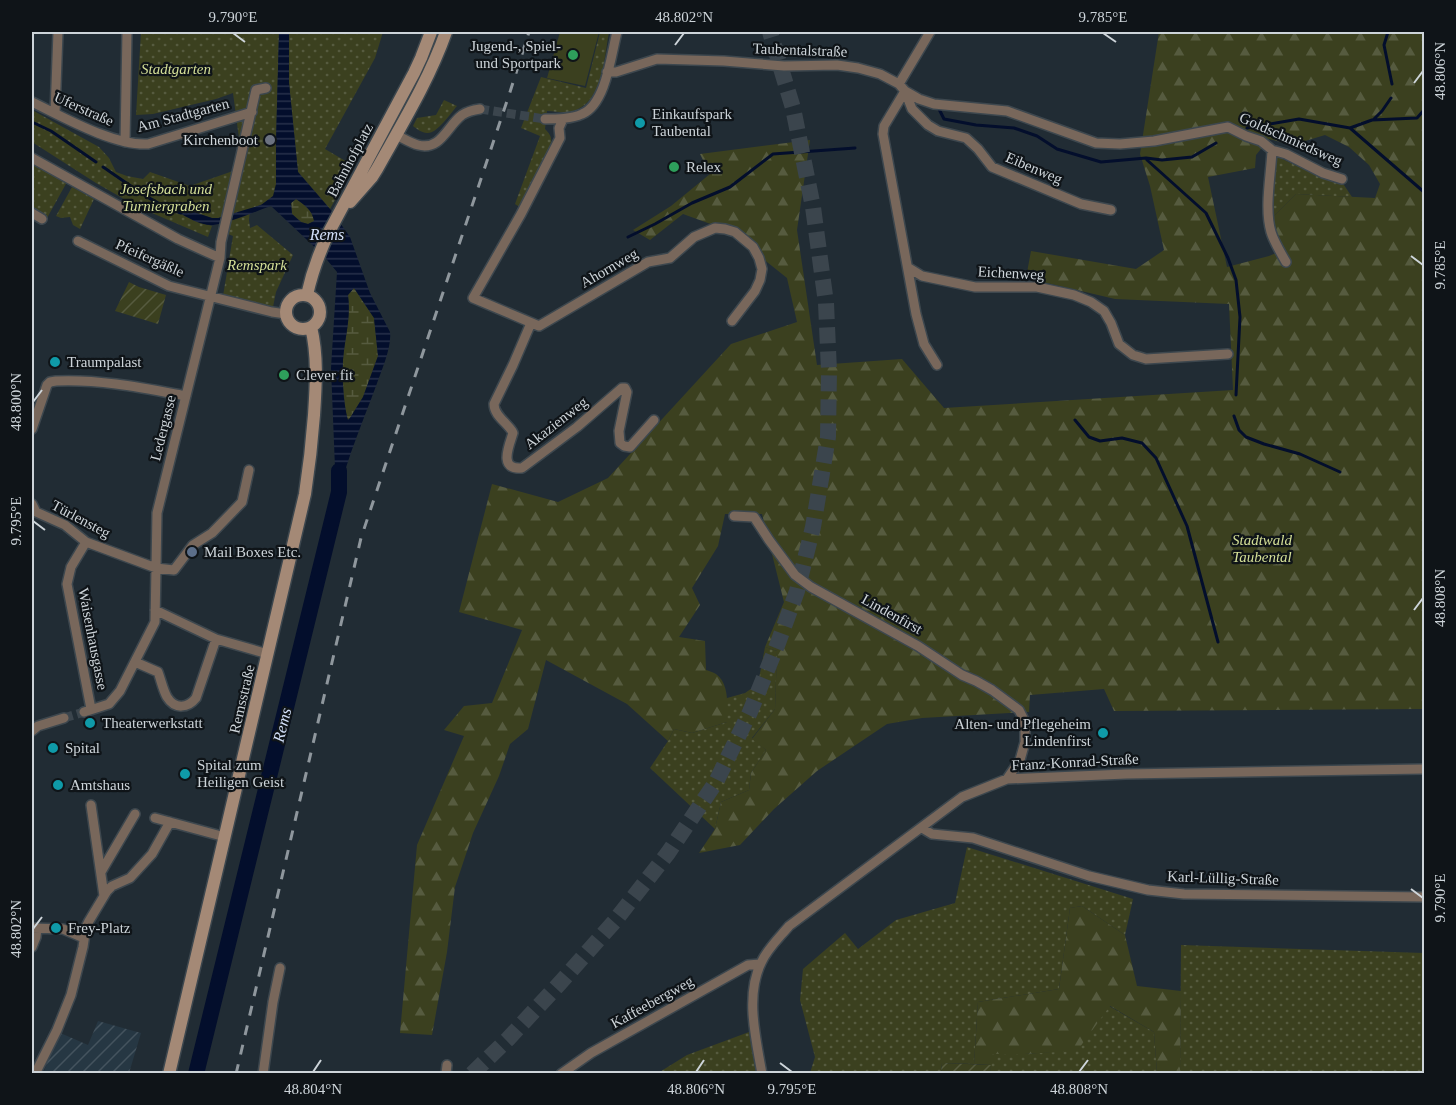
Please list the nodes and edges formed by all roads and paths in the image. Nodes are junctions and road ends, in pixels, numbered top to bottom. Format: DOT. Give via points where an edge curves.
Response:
graph roads {
  1 [pos="58,32"];
  2 [pos="128,32"];
  3 [pos="431,32"];
  4 [pos="446,32"];
  5 [pos="617,32"];
  6 [pos="930,32"];
  7 [pos="607,72"];
  8 [pos="266,88"];
  9 [pos="902,88"];
  10 [pos="32,102"];
  11 [pos="480,109"];
  12 [pos="252,112"];
  13 [pos="55,113"];
  14 [pos="545,119"];
  15 [pos="563,119"];
  16 [pos="1228,128"];
  17 [pos="396,135"];
  18 [pos="125,142"];
  19 [pos="1272,150"];
  20 [pos="32,158"];
  21 [pos="1342,179"];
  22 [pos="1112,210"];
  23 [pos="340,212"];
  24 [pos="32,213"];
  25 [pos="42,219"];
  26 [pos="223,232"];
  27 [pos="78,241"];
  28 [pos="220,258"];
  29 [pos="1286,262"];
  30 [pos="909,268"];
  31 [pos="307,295"];
  32 [pos="211,296"];
  33 [pos="286,314"];
  34 [pos="732,321"];
  35 [pos="531,323"];
  36 [pos="311,327"];
  37 [pos="1228,354"];
  38 [pos="937,364"];
  39 [pos="186,396"];
  40 [pos="33,418"];
  41 [pos="654,420"];
  42 [pos="32,429"];
  43 [pos="249,470"];
  44 [pos="32,504"];
  45 [pos="734,516"];
  46 [pos="86,542"];
  47 [pos="156,568"];
  48 [pos="155,610"];
  49 [pos="216,639"];
  50 [pos="268,654"];
  51 [pos="135,662"];
  52 [pos="87,711"];
  53 [pos="64,718"];
  54 [pos="32,731"];
  55 [pos="1425,769"];
  56 [pos="1007,779"];
  57 [pos="91,805"];
  58 [pos="135,814"];
  59 [pos="155,818"];
  60 [pos="170,822"];
  61 [pos="922,828"];
  62 [pos="225,837"];
  63 [pos="101,872"];
  64 [pos="104,896"];
  65 [pos="1425,897"];
  66 [pos="34,928"];
  67 [pos="84,938"];
  68 [pos="32,947"];
  69 [pos="760,964"];
  70 [pos="280,968"];
  71 [pos="35,1074"];
  72 [pos="169,1074"];
  73 [pos="263,1074"];
  74 [pos="561,1074"];
  75 [pos="762,1074"];
  1 -- 13 [label="street"];
  2 -- 18 [label="street, Am Stadtgarten"];
  3 -- 23 [label="main road, Bahnhofplatz" via="422,58"];
  4 -- 17 [label="main road, Bahnhofplatz" via="430,73"];
  5 -- 7 [label="street"];
  6 -- 9 [label="street"];
  7 -- 9 [label="street, Taubentalstraße" via="657,59 837,65 880,74"];
  7 -- 15 [label="street" via="594,106 583,114"];
  8 -- 12 [label="street, Am Stadtgarten" via="256,90"];
  9 -- 16 [label="street, Taubentalstraße" via="934,104 1006,111 1108,144 1154,141"];
  9 -- 22 [label="street, Eibenweg" via="912,110 928,125 966,138 992,167 1081,204"];
  9 -- 30 [label="street" via="883,134"];
  10 -- 13 [label="street, Uferstraße"];
  11 -- 17 [label="street" via="461,116 434,144 416,145"];
  12 -- 18 [label="street, Am Stadtgarten" via="148,144"];
  12 -- 26 [label="street, Am Stadtgarten"];
  13 -- 18 [label="street, Uferstraße"];
  14 -- 15 [label="street"];
  15 -- 35 [label="street" via="560,138 473,298"];
  16 -- 19 [label="street, Goldschmiedsweg" via="1261,141"];
  17 -- 23 [label="main road, Bahnhofplatz" via="372,177"];
  19 -- 21 [label="street, Goldschmiedsweg"];
  19 -- 29 [label="street" via="1269,220 1271,233"];
  20 -- 28 [label="street"];
  23 -- 31 [label="main road" via="311,274"];
  24 -- 25 [label="street"];
  26 -- 28 [label="street, Ledergasse"];
  27 -- 32 [label="street, Pfeifergäßle" via="169,286"];
  28 -- 32 [label="street, Ledergasse"];
  30 -- 37 [label="street, Eichenweg" via="922,276 975,287 1037,287 1074,295 1104,311 1119,344 1133,355 1146,358"];
  30 -- 38 [label="street" via="924,344"];
  31 -- 33 [label="main road" via="291,299"];
  31 -- 36 [label="main road" via="320,306 316,324"];
  32 -- 33 [label="street"];
  32 -- 39 [label="street, Ledergasse"];
  33 -- 36 [label="main road" via="295,327"];
  34 -- 35 [label="street, Ahornweg" via="755,291 762,269 753,247 735,232 715,228 694,237 669,258 648,262 539,326"];
  35 -- 41 [label="street, Akazienweg" via="494,404 513,433 506,457 508,464 522,468 622,388 627,392 620,443 630,447"];
  36 -- 50 [label="main road, Remsstraße" via="316,387 310,458"];
  39 -- 40 [label="street" via="98,382 56,381 47,386"];
  39 -- 47 [label="street, Ledergasse" via="158,513"];
  40 -- 42 [label="street"];
  43 -- 47 [label="street" via="243,501 212,533 193,545 174,570"];
  44 -- 46 [label="street, Türlensteg" via="36,512 65,525"];
  45 -- 56 [label="street, Lindenfirst" via="754,517 795,574 811,587 918,646 1019,710 1024,720 1025,742 1020,760"];
  46 -- 47 [label="street, Türlensteg"];
  46 -- 52 [label="street, Waisenhausgasse" via="71,567 67,584"];
  47 -- 48 [label="street, Ledergasse"];
  48 -- 49 [label="street"];
  48 -- 51 [label="street, Ledergasse" via="155,622"];
  49 -- 50 [label="street"];
  49 -- 51 [label="street" via="191,705 175,705 168,698 158,672"];
  50 -- 62 [label="main road, Remsstraße"];
  51 -- 52 [label="street, Ledergasse" via="109,704"];
  53 -- 54 [label="street"];
  55 -- 56 [label="street, Franz-Konrad-Straße"];
  56 -- 61 [label="street, Franz-Konrad-Straße" via="962,797"];
  57 -- 63 [label="street"];
  58 -- 63 [label="street"];
  59 -- 60 [label="street"];
  60 -- 62 [label="street"];
  60 -- 64 [label="street" via="152,854 130,878 112,886"];
  61 -- 65 [label="street, Karl-Lüllig-Straße" via="932,834 973,838 1089,876 1148,890 1184,894"];
  61 -- 69 [label="street, Franz-Konrad-Straße" via="789,926"];
  62 -- 72 [label="main road, Remsstraße"];
  63 -- 64 [label="street"];
  64 -- 67 [label="street"];
  66 -- 67 [label="street" via="63,928"];
  66 -- 68 [label="street"];
  67 -- 71 [label="street" via="71,995"];
  69 -- 74 [label="street, Kaffeebergweg" via="748,965 591,1053"];
  69 -- 75 [label="street, Franz-Konrad-Straße" via="753,988 753,1024"];
  70 -- 73 [label="street"];
}
